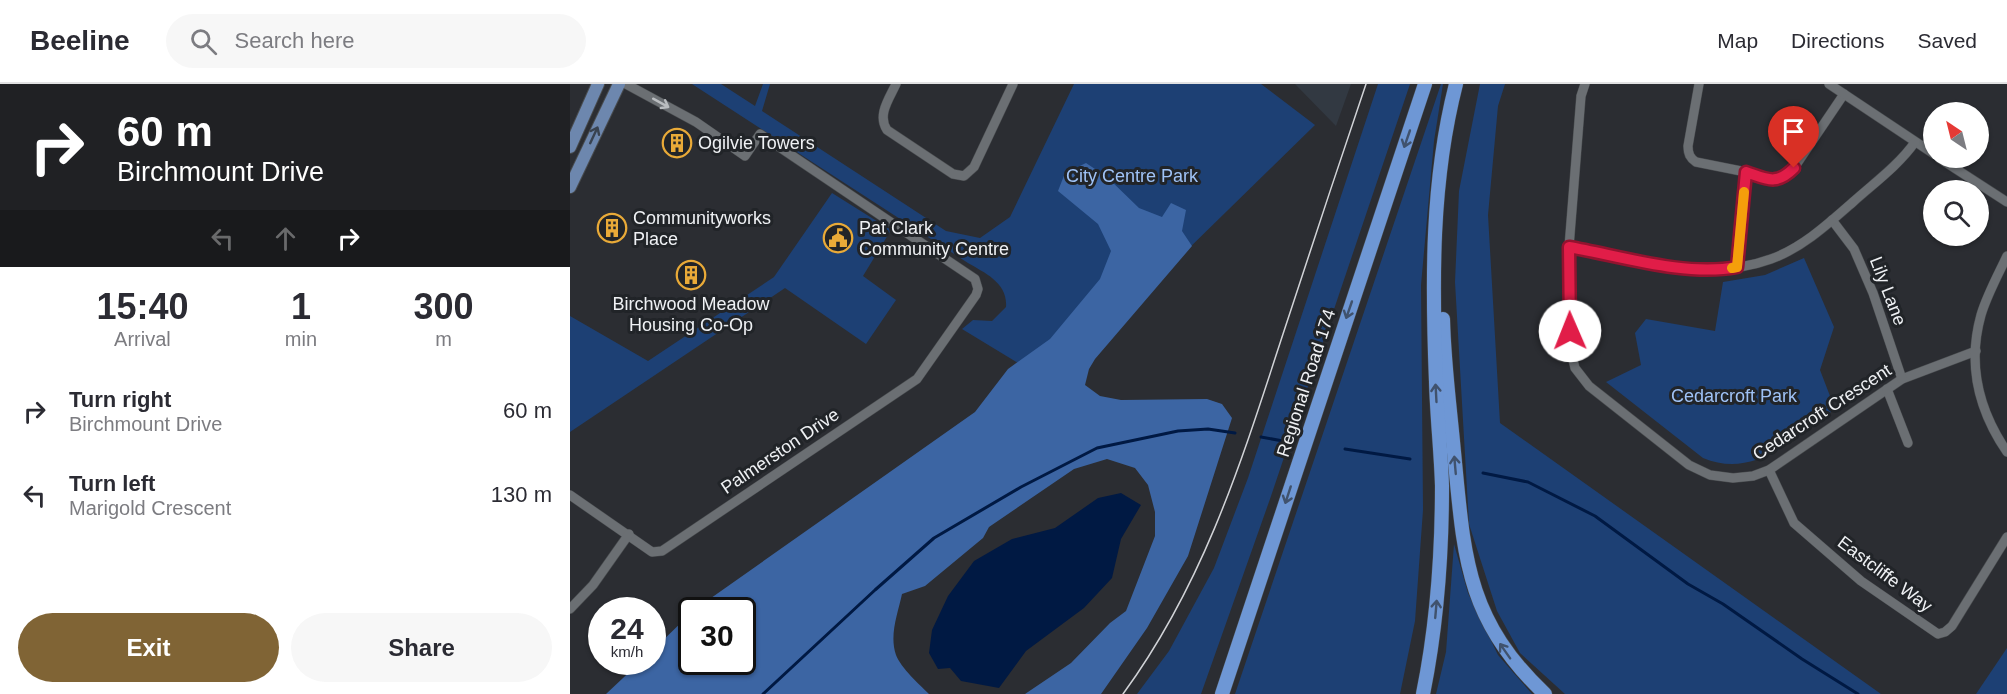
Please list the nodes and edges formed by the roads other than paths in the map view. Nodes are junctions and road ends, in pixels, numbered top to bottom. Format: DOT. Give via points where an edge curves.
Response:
graph roads {
  1 [pos="619,84"];
  2 [pos="626,84"];
  3 [pos="896,84"];
  4 [pos="1013,84"];
  5 [pos="1425,84"];
  6 [pos="1456,84"];
  7 [pos="1585,84"];
  8 [pos="1699,84"];
  9 [pos="1829,84"];
  10 [pos="596,85"];
  11 [pos="1844,94"];
  12 [pos="1915,142"];
  13 [pos="570,147"];
  14 [pos="1923,147"];
  15 [pos="1440,168"];
  16 [pos="1954,168"];
  17 [pos="1746,172"];
  18 [pos="570,187"];
  19 [pos="2007,202"];
  20 [pos="1832,220"];
  21 [pos="1569,247"];
  22 [pos="2007,256"];
  23 [pos="1737,267"];
  24 [pos="1976,351"];
  25 [pos="1902,379"];
  26 [pos="1887,389"];
  27 [pos="1908,443"];
  28 [pos="2007,452"];
  29 [pos="1769,470"];
  30 [pos="570,495"];
  31 [pos="628,534"];
  32 [pos="2007,537"];
  33 [pos="570,609"];
  34 [pos="1220,694"];
  35 [pos="1423,694"];
  36 [pos="1545,694"];
  18 -- 1 [label="main road, one-way"];
  2 -- 31 [label="street, Palmerston Drive, one-way" via="696,122 745,156 760,134 975,279 978,288 917,379 662,552 652,552"];
  3 -- 4 [label="street" via="883,112 882,123 887,130 953,174 964,176 974,167"];
  5 -- 34 [label="highway, Regional Road 174, one-way"];
  6 -- 15 [label="highway"];
  7 -- 21 [label="street, Cedarcroft Crescent"];
  8 -- 17 [label="street" via="1688,153 1696,162"];
  9 -- 11 [label="street"];
  10 -- 13 [label="main road"];
  11 -- 12 [label="street"];
  11 -- 17 [label="street" via="1794,168 1783,178 1771,180"];
  12 -- 14 [label="street"];
  12 -- 20 [label="street"];
  35 -- 15 [label="highway, one-way" via="1435,624 1441,547 1433,259"];
  36 -- 15 [label="highway, one-way" via="1509,656 1491,627 1476,596 1464,552 1443,326"];
  16 -- 19 [label="street"];
  17 -- 23 [label="street"];
  20 -- 23 [label="street" via="1772,259"];
  20 -- 25 [label="street, Lily Lane" via="1854,249 1874,293"];
  21 -- 23 [label="street" via="1681,268"];
  21 -- 29 [label="street, Cedarcroft Crescent" via="1571,352 1575,368 1589,386 1689,465 1710,475 1733,478"];
  22 -- 24 [label="street" via="1981,315"];
  24 -- 25 [label="street, Cedarcroft Crescent"];
  24 -- 28 [label="street" via="1976,384 1984,412"];
  25 -- 26 [label="street, Cedarcroft Crescent"];
  26 -- 27 [label="street"];
  26 -- 29 [label="street, Cedarcroft Crescent"];
  29 -- 32 [label="street, Eastcliffe Way" via="1794,523 1861,581 1938,634 1952,626"];
  30 -- 31 [label="street, Palmerston Drive"];
  31 -- 33 [label="street" via="593,585"];
}
